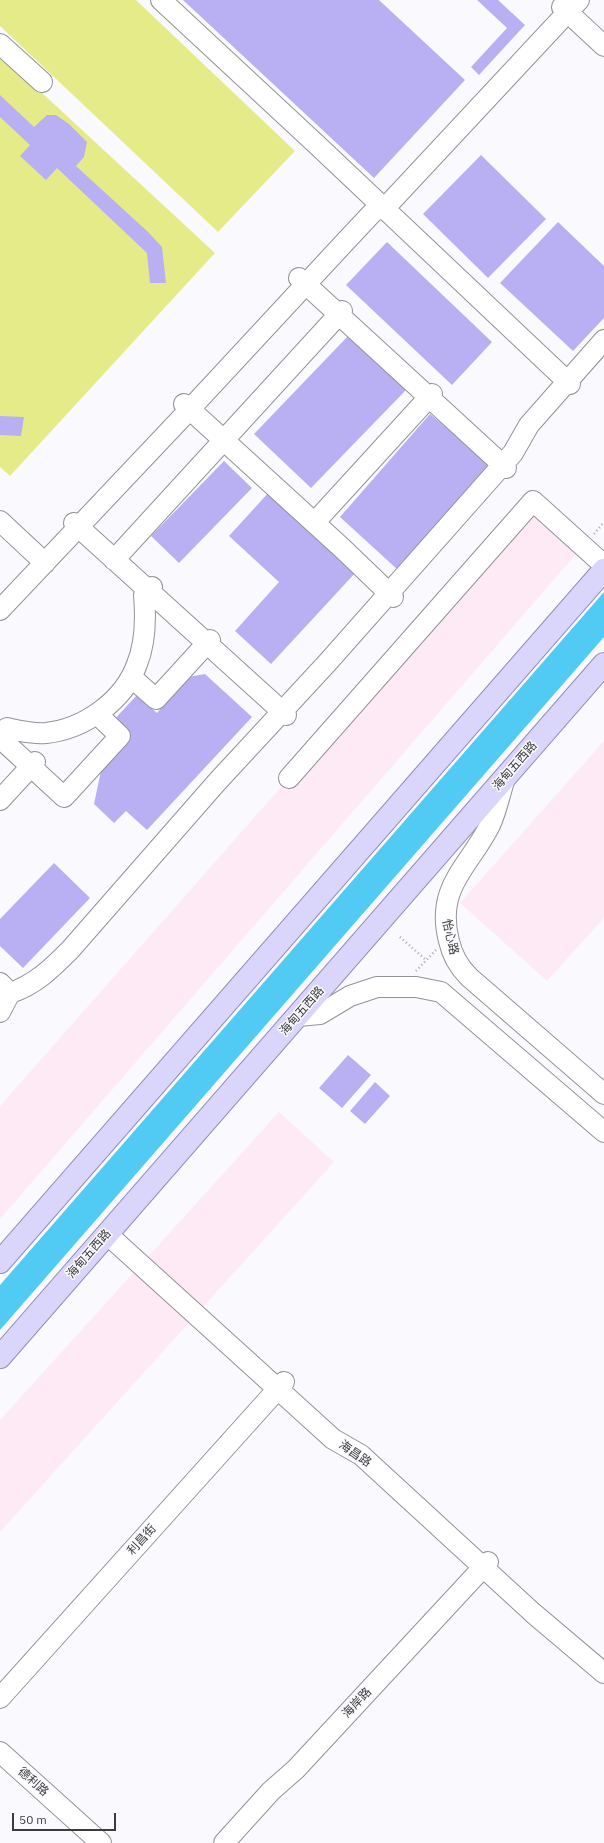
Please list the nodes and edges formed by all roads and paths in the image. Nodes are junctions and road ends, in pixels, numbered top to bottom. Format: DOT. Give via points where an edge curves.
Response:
graph roads {
  1 [pos="161,0"];
  2 [pos="170,0"];
  3 [pos="569,5"];
  4 [pos="0,44"];
  5 [pos="604,46"];
  6 [pos="42,82"];
  7 [pos="383,204"];
  8 [pos="304,279"];
  9 [pos="343,316"];
  10 [pos="604,340"];
  11 [pos="604,346"];
  12 [pos="570,380"];
  13 [pos="428,394"];
  14 [pos="189,405"];
  15 [pos="228,441"];
  16 [pos="506,464"];
  17 [pos="314,519"];
  18 [pos="0,521"];
  19 [pos="78,523"];
  20 [pos="0,528"];
  21 [pos="118,560"];
  22 [pos="41,563"];
  23 [pos="604,565"];
  24 [pos="604,570"];
  25 [pos="150,589"];
  26 [pos="392,594"];
  27 [pos="0,602"];
  28 [pos="0,610"];
  29 [pos="209,642"];
  30 [pos="604,664"];
  31 [pos="131,677"];
  32 [pos="286,712"];
  33 [pos="97,714"];
  34 [pos="1,734"];
  35 [pos="31,762"];
  36 [pos="506,775"];
  37 [pos="289,778"];
  38 [pos="0,791"];
  39 [pos="0,800"];
  40 [pos="400,937"];
  41 [pos="440,946"];
  42 [pos="426,960"];
  43 [pos="413,974"];
  44 [pos="3,995"];
  45 [pos="298,1016"];
  46 [pos="604,1094"];
  47 [pos="604,1132"];
  48 [pos="111,1229"];
  49 [pos="0,1262"];
  50 [pos="0,1357"];
  51 [pos="281,1385"];
  52 [pos="485,1564"];
  53 [pos="604,1658"];
  54 [pos="604,1673"];
  55 [pos="0,1698"];
  56 [pos="0,1752"];
  57 [pos="0,1762"];
  58 [pos="90,1843"];
  59 [pos="101,1843"];
  60 [pos="224,1843"];
  1 -- 7 [label="street"];
  2 -- 7 [label="street"];
  3 -- 5 [label="street"];
  3 -- 7 [label="street"];
  4 -- 6 [label="street"];
  7 -- 8 [label="street" via="369,204"];
  7 -- 12 [label="street"];
  8 -- 9 [label="street"];
  8 -- 14 [label="street"];
  9 -- 13 [label="street"];
  9 -- 15 [label="street"];
  10 -- 12 [label="street"];
  11 -- 12 [label="street"];
  12 -- 16 [label="street" via="530,425"];
  13 -- 16 [label="street"];
  13 -- 17 [label="street"];
  14 -- 15 [label="street"];
  14 -- 19 [label="street"];
  15 -- 17 [label="street"];
  15 -- 21 [label="street"];
  16 -- 26 [label="street"];
  17 -- 26 [label="street"];
  18 -- 22 [label="street"];
  19 -- 21 [label="street"];
  19 -- 22 [label="street"];
  20 -- 22 [label="street"];
  21 -- 25 [label="street"];
  22 -- 27 [label="street"];
  22 -- 28 [label="street"];
  23 -- 37 [label="street" via="533,501"];
  24 -- 49 [label="main road"];
  25 -- 29 [label="street"];
  25 -- 31 [label="street" via="144,595 143,641"];
  26 -- 32 [label="street"];
  29 -- 31 [label="street" via="156,699"];
  29 -- 32 [label="street"];
  30 -- 36 [label="main road, 海甸五西路"];
  31 -- 33 [label="street" via="115,698"];
  32 -- 44 [label="street" via="217,782 66,955 41,978 24,988"];
  33 -- 34 [label="street" via="80,724 46,733 7,728"];
  33 -- 35 [label="street" via="120,736 68,793"];
  34 -- 35 [label="street"];
  35 -- 38 [label="street"];
  35 -- 39 [label="street"];
  36 -- 45 [label="main road, 海甸五西路"];
  36 -- 46 [label="street, 怡心路" via="490,824 460,871 450,892 445,913 449,943 459,966 469,977"];
  40 -- 42 [label="path"];
  41 -- 42 [label="path"];
  42 -- 43 [label="path"];
  45 -- 47 [label="street" via="320,1014 350,996 377,987 416,987 441,992"];
  45 -- 48 [label="main road, 海甸五西路"];
  48 -- 50 [label="main road, 海甸五西路"];
  48 -- 51 [label="street, 海昌路"];
  51 -- 52 [label="street, 海昌路" via="366,1451"];
  51 -- 55 [label="street, 利昌街"];
  52 -- 53 [label="street, 海昌路"];
  52 -- 54 [label="street, 海昌路" via="533,1613"];
  52 -- 60 [label="street, 海岸路" via="301,1764"];
  56 -- 59 [label="street, 德利路"];
  57 -- 58 [label="street, 德利路"];
}
